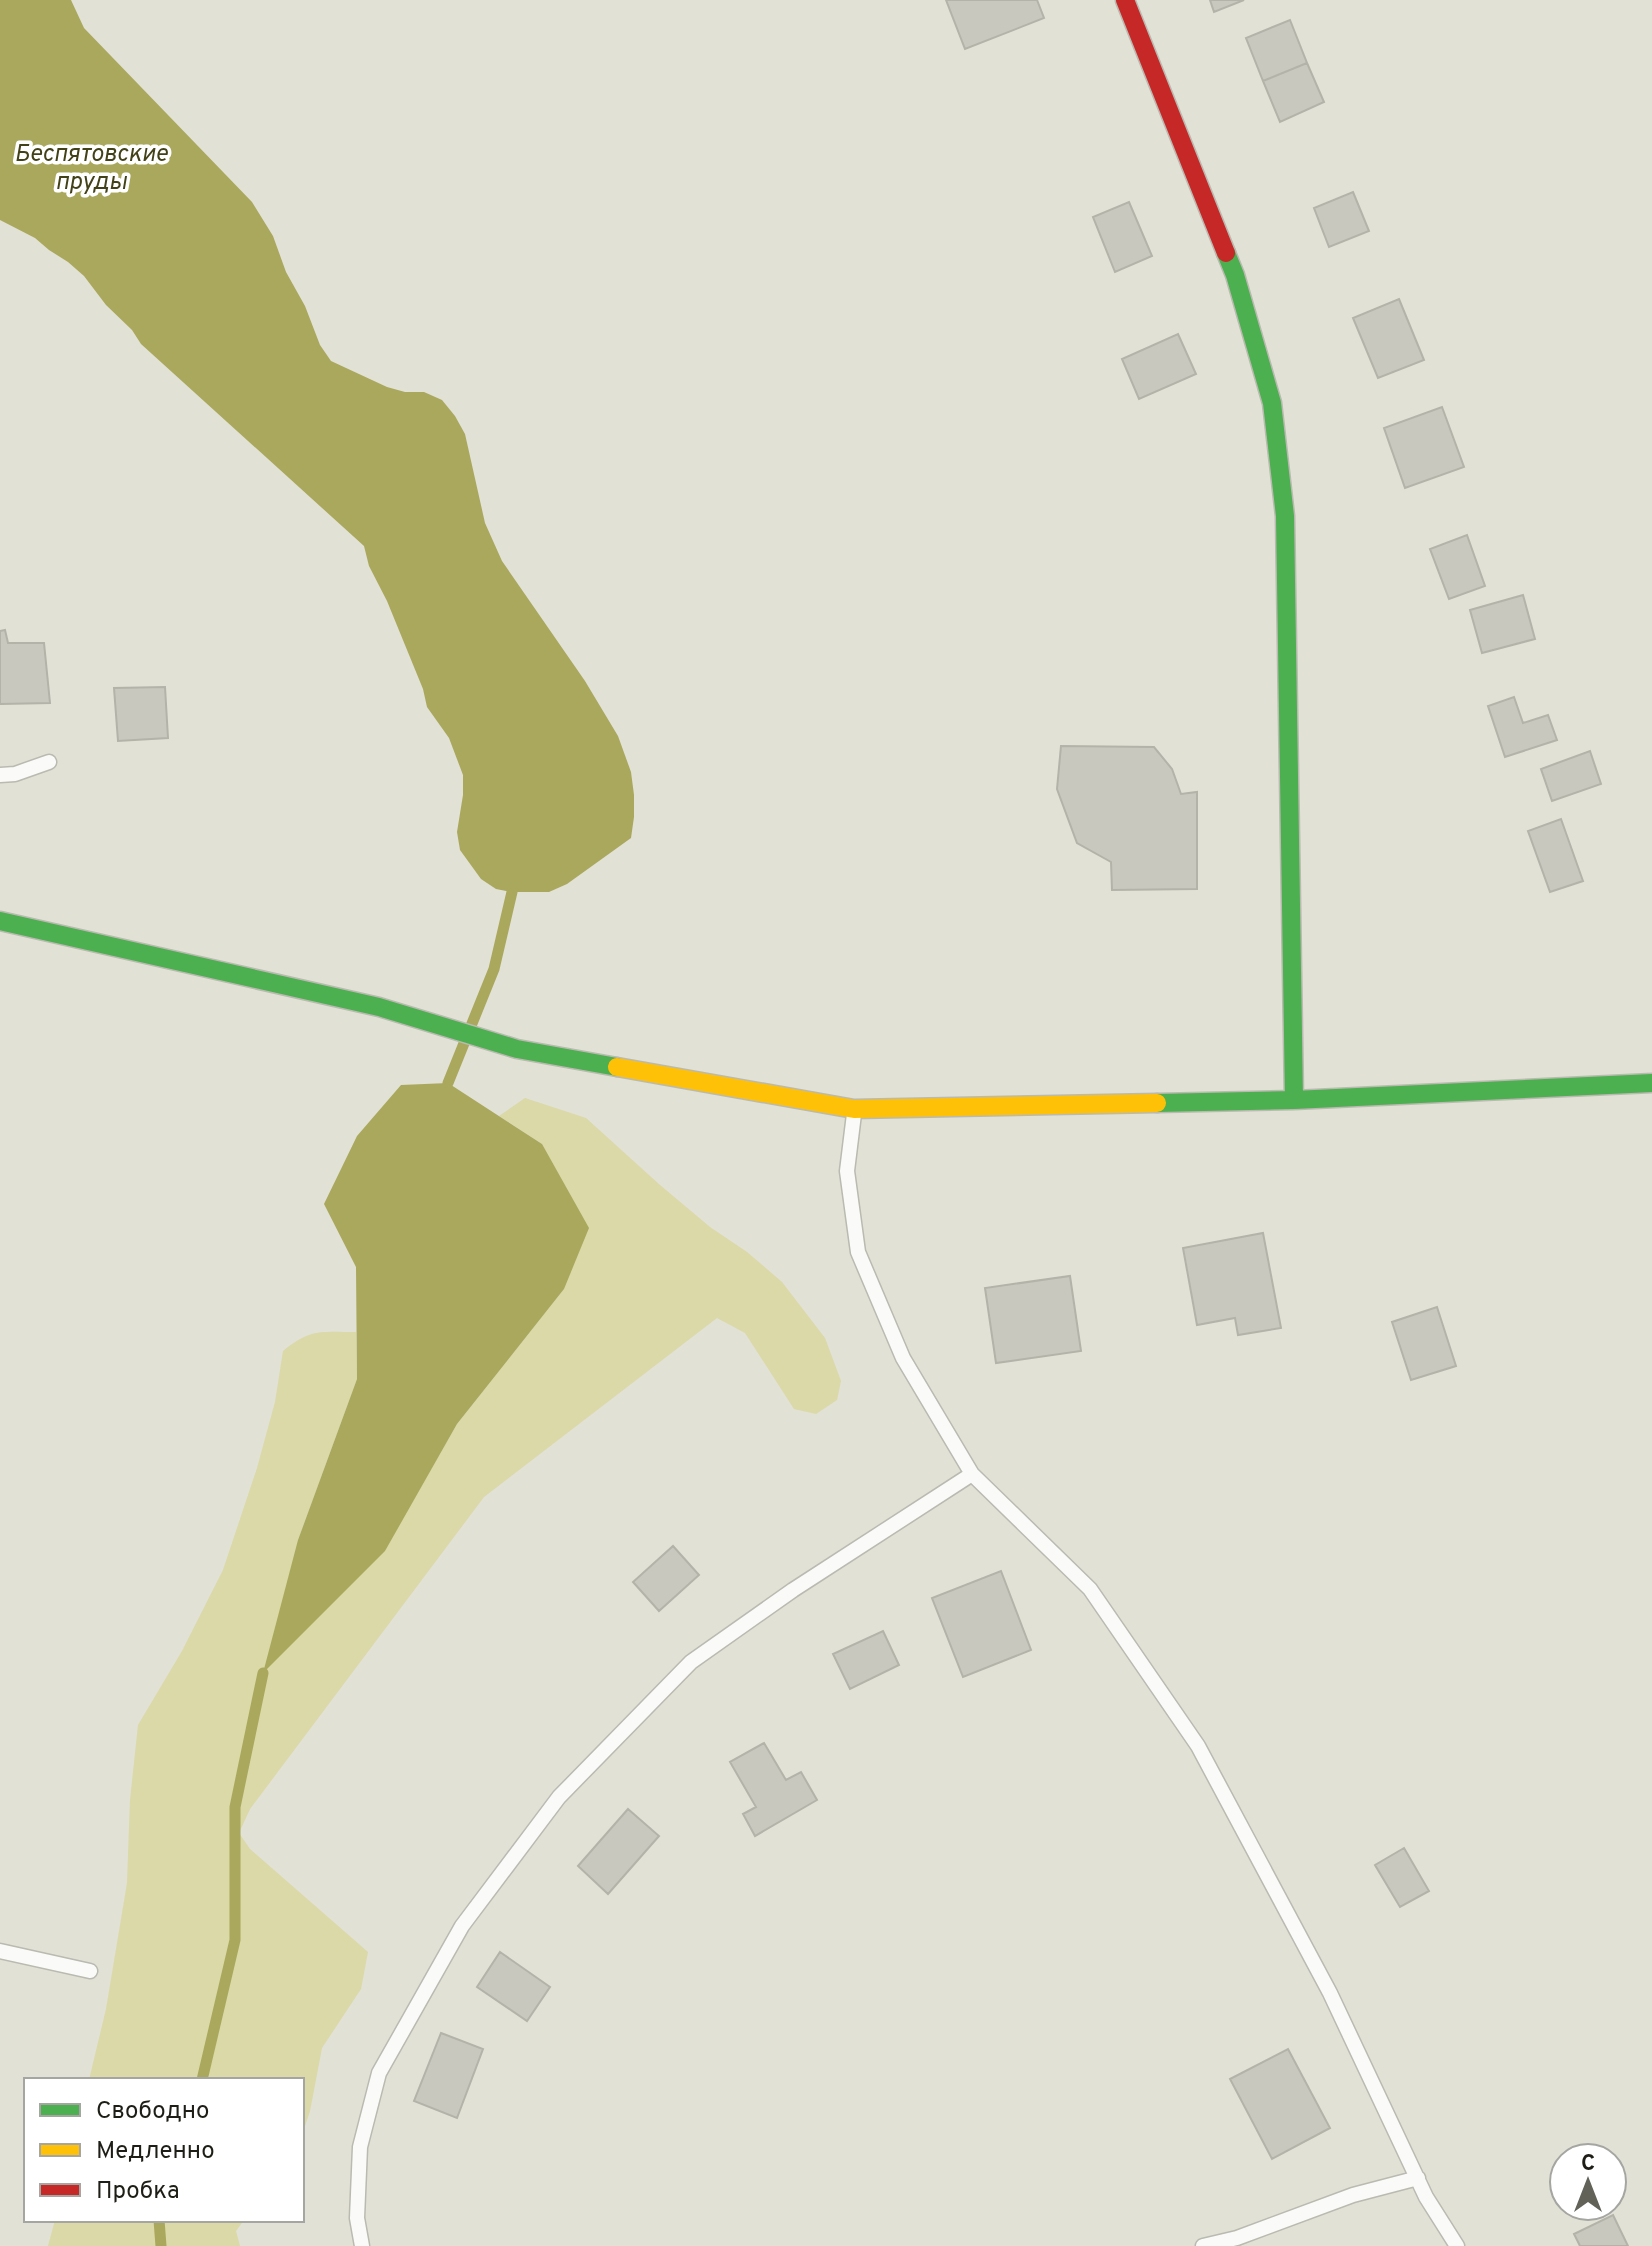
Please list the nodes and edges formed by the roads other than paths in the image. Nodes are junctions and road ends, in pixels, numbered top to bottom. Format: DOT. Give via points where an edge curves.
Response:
graph roads {
  1 [pos="1125,0"];
  2 [pos="49,762"];
  3 [pos="0,775"];
  4 [pos="0,921"];
  5 [pos="1652,1083"];
  6 [pos="1294,1100"];
  7 [pos="854,1109"];
  8 [pos="972,1474"];
  9 [pos="0,1951"];
  10 [pos="90,1971"];
  11 [pos="1418,2178"];
  12 [pos="362,2246"];
  13 [pos="1203,2246"];
  14 [pos="1457,2246"];
  1 -- 6 [label="street" via="1235,275 1272,403 1285,516"];
  2 -- 3 [label="lane"];
  4 -- 7 [label="street" via="379,1007 517,1049"];
  5 -- 6 [label="street"];
  6 -- 7 [label="street"];
  7 -- 8 [label="lane" via="847,1171 858,1252 903,1358"];
  8 -- 11 [label="lane" via="1090,1589 1198,1746 1330,1993"];
  8 -- 12 [label="lane" via="691,1662 559,1797 462,1926 379,2073 360,2147 357,2218"];
  9 -- 10 [label="lane"];
  11 -- 13 [label="lane"];
  11 -- 14 [label="lane"];
}
